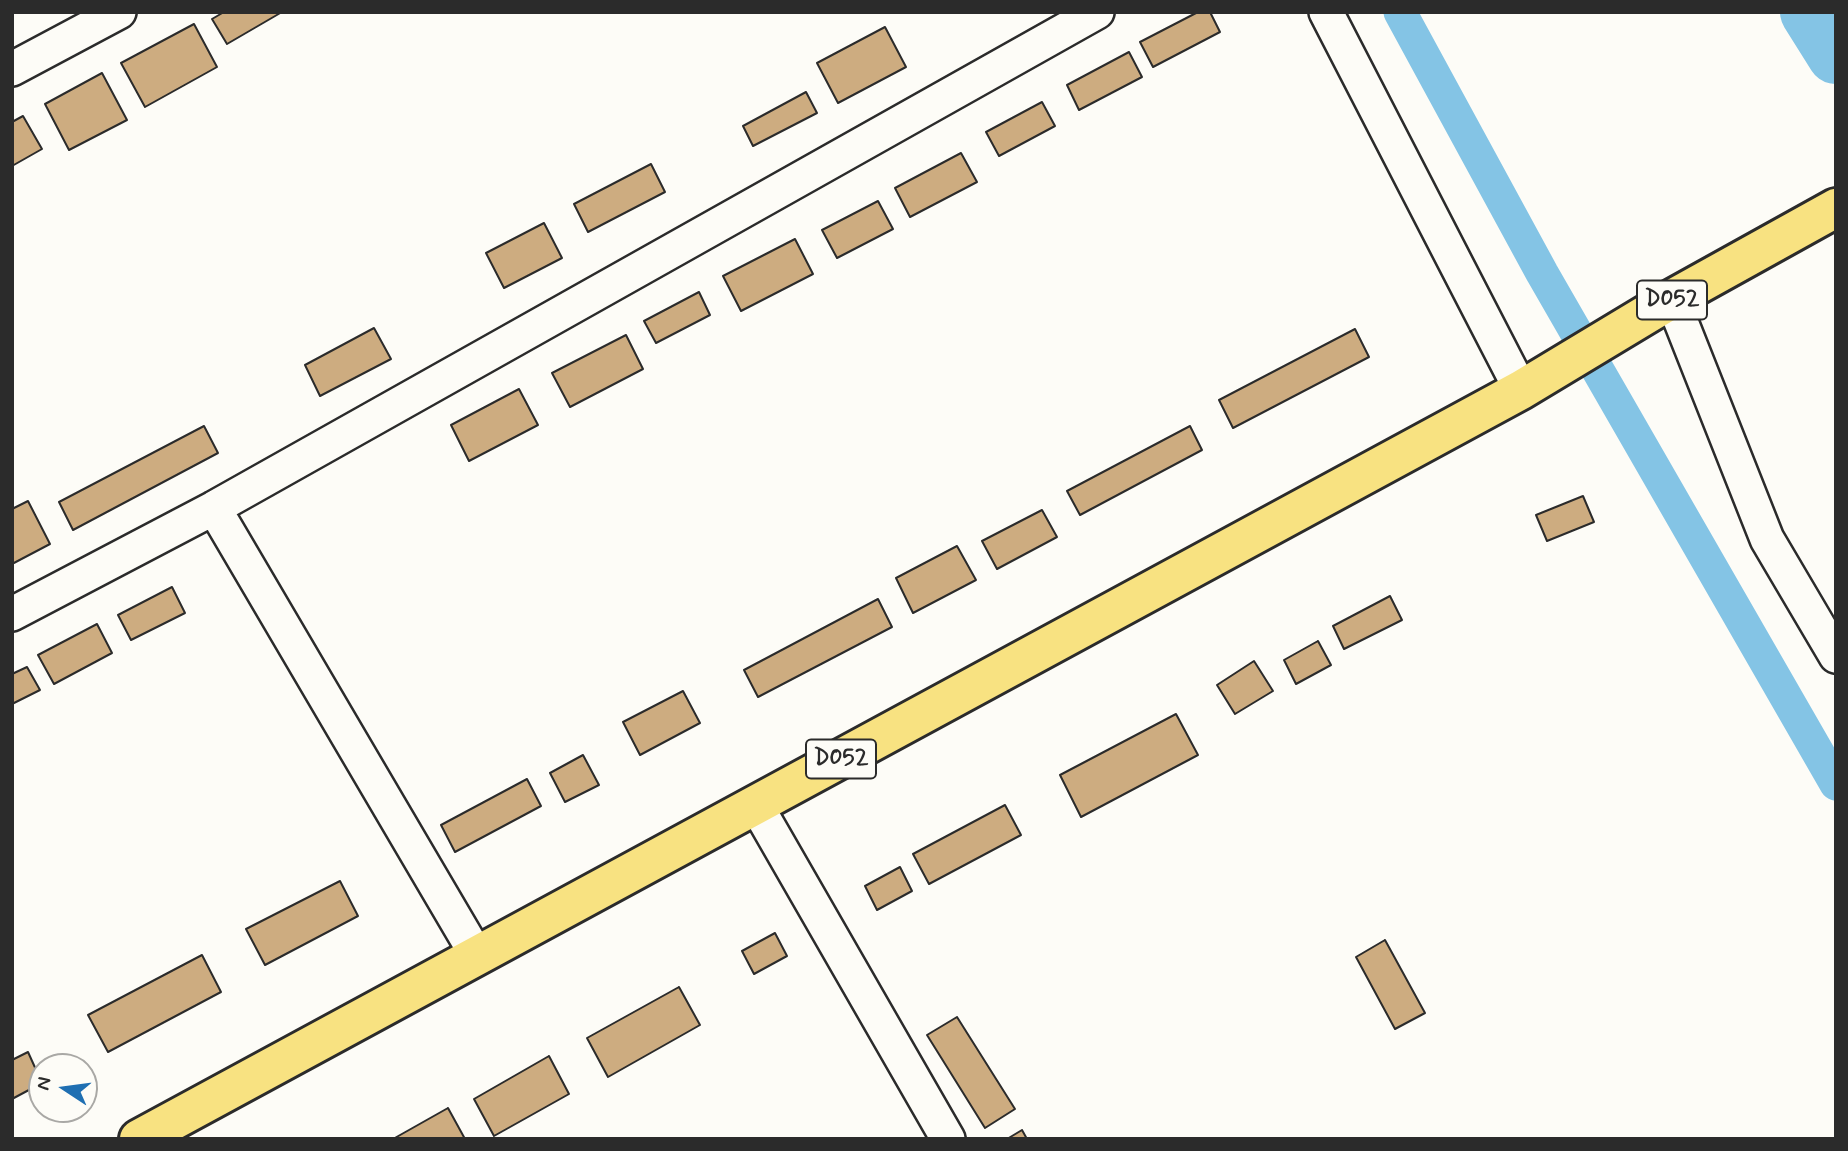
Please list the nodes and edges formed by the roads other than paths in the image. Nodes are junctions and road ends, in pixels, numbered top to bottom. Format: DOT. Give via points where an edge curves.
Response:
graph roads {
  1 [pos="119,12"];
  2 [pos="1097,12"];
  3 [pos="1326,12"];
  4 [pos="12,69"];
  5 [pos="1836,208"];
  6 [pos="1672,299"];
  7 [pos="1532,384"];
  8 [pos="214,508"];
  9 [pos="12,614"];
  10 [pos="1836,656"];
  11 [pos="756,805"];
  12 [pos="476,954"];
  13 [pos="139,1139"];
  14 [pos="948,1139"];
  1 -- 4 [label="street"];
  2 -- 8 [label="street"];
  3 -- 7 [label="street"];
  5 -- 6 [label="main road, D052"];
  6 -- 7 [label="main road, D052"];
  6 -- 10 [label="street" via="1767,539"];
  7 -- 11 [label="main road, D052"];
  8 -- 9 [label="street"];
  8 -- 12 [label="street"];
  11 -- 12 [label="main road, D052"];
  11 -- 14 [label="street"];
  12 -- 13 [label="main road, D052"];
}
